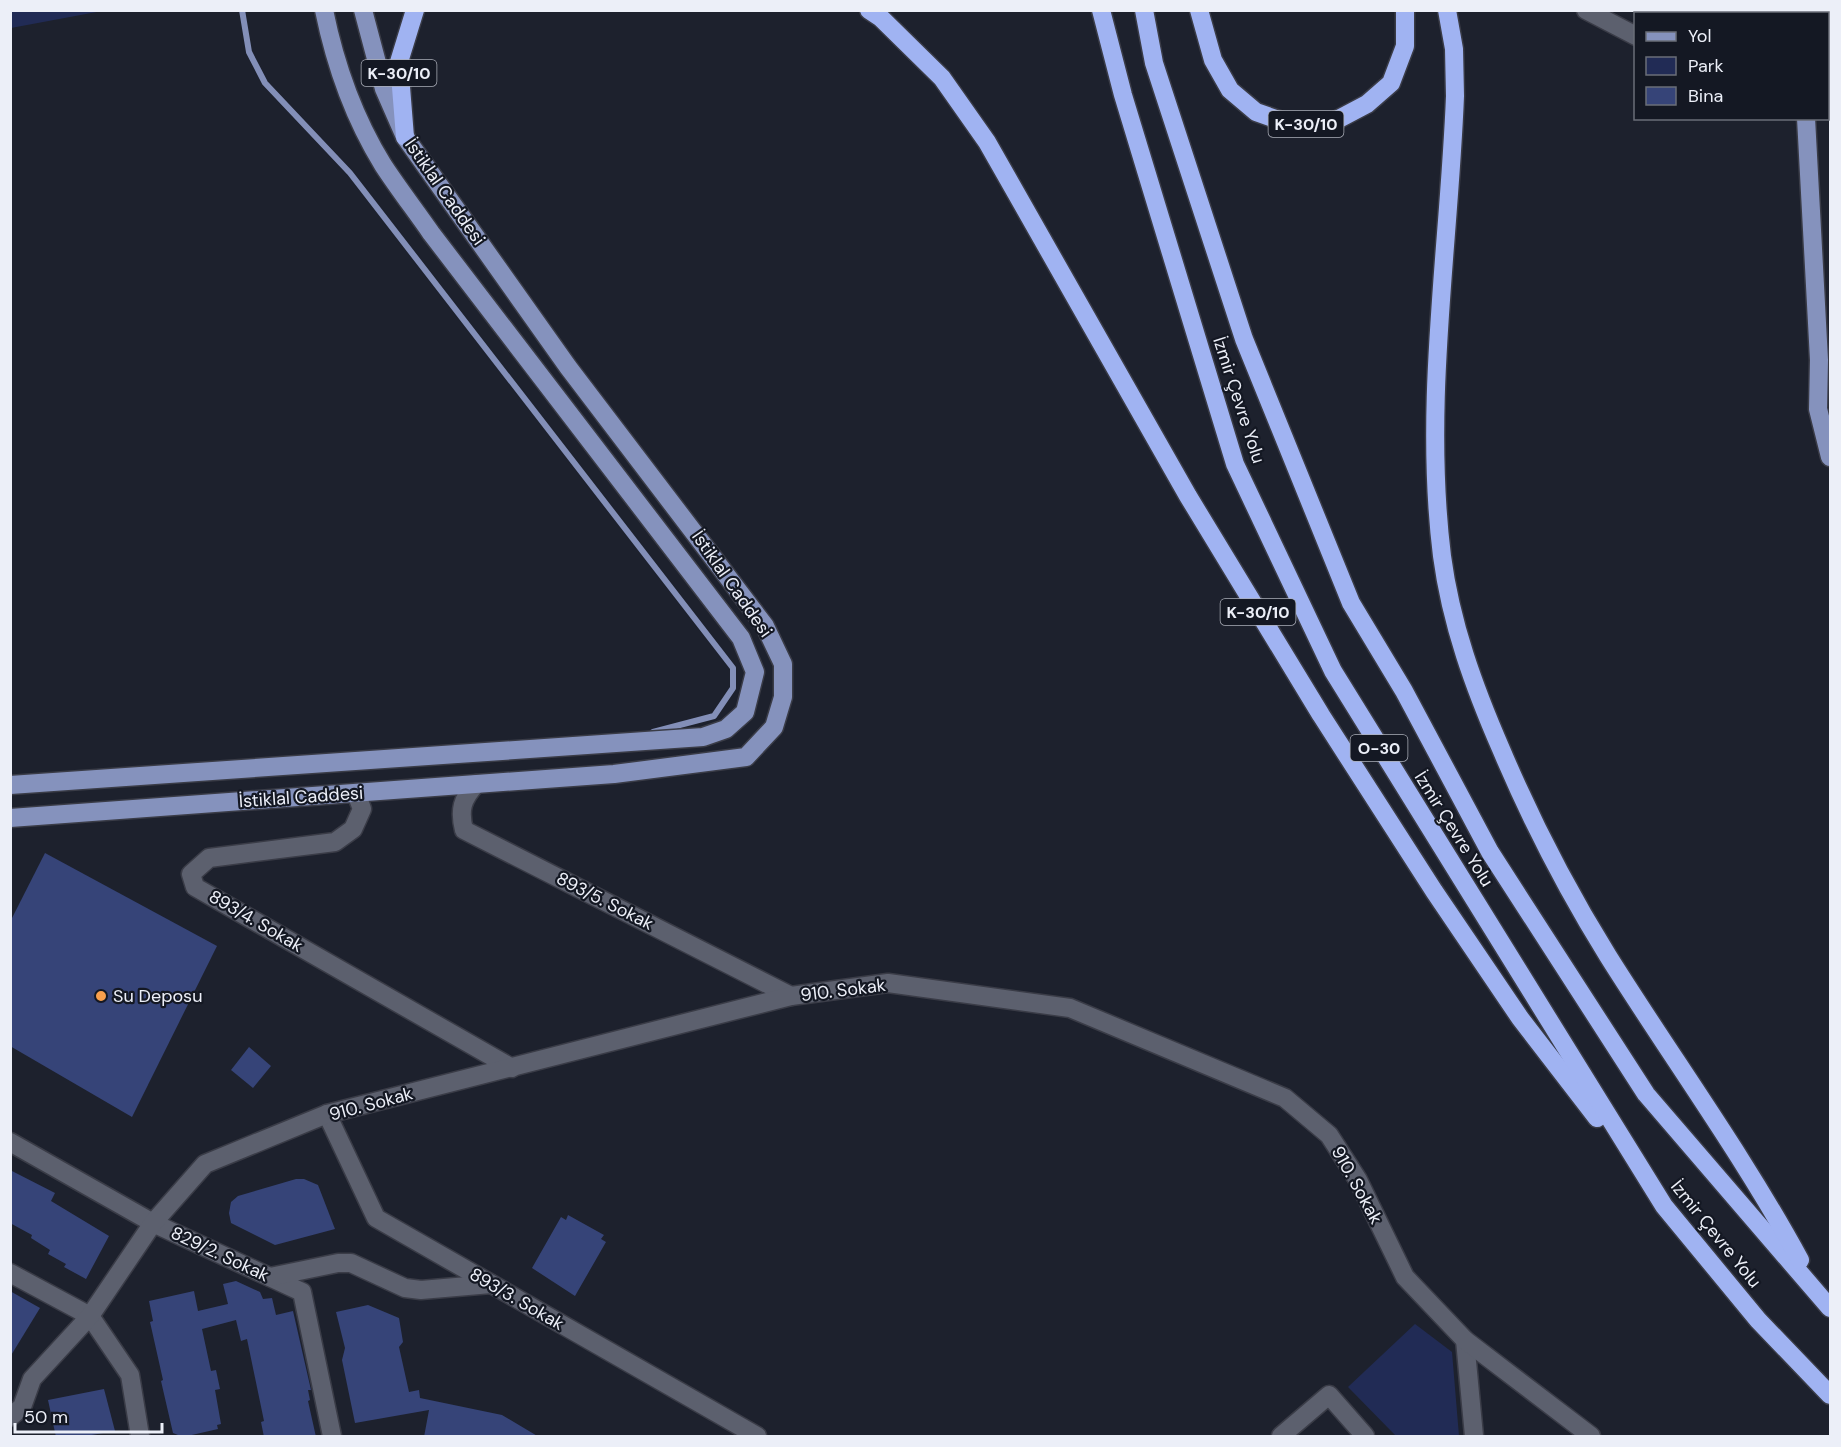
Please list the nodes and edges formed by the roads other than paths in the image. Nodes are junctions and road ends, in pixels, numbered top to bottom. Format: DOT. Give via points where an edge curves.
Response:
graph roads {
  1 [pos="324,10"];
  2 [pos="363,10"];
  3 [pos="415,10"];
  4 [pos="869,10"];
  5 [pos="1101,10"];
  6 [pos="1144,10"];
  7 [pos="1200,10"];
  8 [pos="1405,10"];
  9 [pos="1447,10"];
  10 [pos="1586,10"];
  11 [pos="1634,35"];
  12 [pos="1806,120"];
  13 [pos="405,137"];
  14 [pos="1819,360"];
  15 [pos="1830,380"];
  16 [pos="1830,457"];
  17 [pos="476,784"];
  18 [pos="10,785"];
  19 [pos="356,793"];
  20 [pos="10,818"];
  21 [pos="791,996"];
  22 [pos="512,1068"];
  23 [pos="327,1114"];
  24 [pos="10,1142"];
  25 [pos="1664,1206"];
  26 [pos="153,1223"];
  27 [pos="10,1273"];
  28 [pos="270,1277"];
  29 [pos="492,1284"];
  30 [pos="1817,1291"];
  31 [pos="1830,1308"];
  32 [pos="90,1316"];
  33 [pos="1465,1340"];
  34 [pos="1830,1395"];
  35 [pos="10,1417"];
  36 [pos="140,1437"];
  37 [pos="332,1437"];
  38 [pos="757,1437"];
  39 [pos="1281,1437"];
  40 [pos="1365,1437"];
  41 [pos="1474,1437"];
  42 [pos="1591,1437"];
  1 -- 18 [label="main road, İstiklal Caddesi" via="333,57 383,164 431,233 741,638 755,672 745,712 726,729 703,737"];
  2 -- 13 [label="main road, İstiklal Caddesi" via="384,89"];
  3 -- 13 [label="highway, K-30/10" via="399,63"];
  4 -- 25 [label="highway, K-30/10" via="942,78 987,142 1188,496 1334,735 1520,1018"];
  5 -- 25 [label="highway, İzmir Çevre Yolu / O-30" via="1126,106 1235,464 1332,671"];
  6 -- 30 [label="highway, İzmir Çevre Yolu / O-30" via="1154,63 1244,339 1350,603 1404,691 1490,852 1646,1094"];
  7 -- 8 [label="highway, K-30/10" via="1213,60 1230,90 1256,112 1293,125 1333,122 1367,104 1391,83 1405,46"];
  9 -- 30 [label="highway" via="1454,49 1455,96 1434,423 1442,557 1453,621 1477,695 1530,817 1606,953 1772,1208"];
  10 -- 11 [label="street"];
  12 -- 14 [label="main road"];
  13 -- 17 [label="main road, İstiklal Caddesi" via="568,366 765,626 783,664 783,697 774,728 746,757 614,774"];
  14 -- 15 [label="main road"];
  14 -- 16 [label="main road" via="1818,409"];
  17 -- 19 [label="main road, İstiklal Caddesi"];
  17 -- 21 [label="street, 893/5. Sokak" via="466,795 460,813 464,830"];
  19 -- 20 [label="main road, İstiklal Caddesi"];
  19 -- 22 [label="street, 893/4. Sokak" via="362,809 353,829 334,842 209,858 191,874 195,886"];
  21 -- 22 [label="street, 910. Sokak"];
  21 -- 33 [label="street, 910. Sokak" via="888,983 1070,1008 1285,1098 1329,1136 1358,1180 1405,1277"];
  22 -- 23 [label="street, 910. Sokak"];
  23 -- 26 [label="street, 910. Sokak" via="205,1164"];
  23 -- 29 [label="street, 893/3. Sokak" via="376,1218"];
  24 -- 26 [label="street, 829/2. Sokak"];
  25 -- 34 [label="highway, İzmir Çevre Yolu / O-30" via="1758,1320"];
  26 -- 28 [label="street, 829/2. Sokak"];
  26 -- 32 [label="street, 910. Sokak"];
  27 -- 32 [label="street"];
  28 -- 29 [label="street" via="351,1263 405,1288"];
  28 -- 37 [label="street, 829/2. Sokak" via="302,1292"];
  29 -- 38 [label="street, 893/3. Sokak"];
  30 -- 31 [label="highway, İzmir Çevre Yolu / O-30"];
  32 -- 35 [label="street, 910. Sokak" via="32,1379 22,1407"];
  32 -- 36 [label="street" via="130,1375"];
  33 -- 41 [label="street"];
  33 -- 42 [label="street, 910. Sokak"];
  39 -- 40 [label="street" via="1329,1395"];
}
